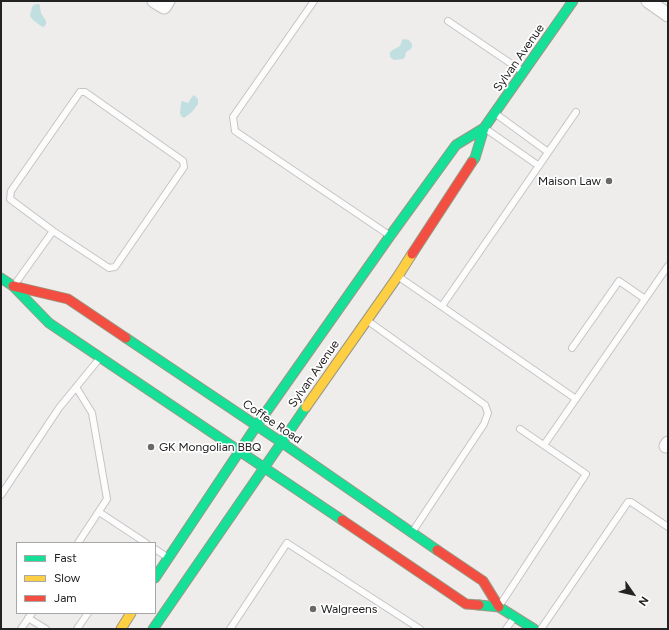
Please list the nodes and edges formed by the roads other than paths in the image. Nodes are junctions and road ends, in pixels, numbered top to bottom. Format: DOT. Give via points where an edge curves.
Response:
graph roads {
  1 [pos="314,1"];
  2 [pos="573,1"];
  3 [pos="648,1"];
  4 [pos="668,15"];
  5 [pos="448,21"];
  6 [pos="524,72"];
  7 [pos="576,112"];
  8 [pos="495,113"];
  9 [pos="484,128"];
  10 [pos="548,152"];
  11 [pos="538,166"];
  12 [pos="53,232"];
  13 [pos="390,236"];
  14 [pos="668,266"];
  15 [pos="398,276"];
  16 [pos="1,278"];
  17 [pos="13,286"];
  18 [pos="645,299"];
  19 [pos="442,306"];
  20 [pos="367,320"];
  21 [pos="572,348"];
  22 [pos="100,357"];
  23 [pos="76,387"];
  24 [pos="576,399"];
  25 [pos="257,425"];
  26 [pos="520,428"];
  27 [pos="281,442"];
  28 [pos="544,445"];
  29 [pos="240,452"];
  30 [pos="264,467"];
  31 [pos="1,495"];
  32 [pos="99,512"];
  33 [pos="668,527"];
  34 [pos="411,533"];
  35 [pos="136,537"];
  36 [pos="79,542"];
  37 [pos="133,542"];
  38 [pos="144,542"];
  39 [pos="156,550"];
  40 [pos="168,558"];
  41 [pos="156,576"];
  42 [pos="499,607"];
  43 [pos="87,614"];
  44 [pos="130,614"];
  45 [pos="30,616"];
  46 [pos="514,617"];
  47 [pos="21,629"];
  48 [pos="46,629"];
  49 [pos="77,629"];
  50 [pos="120,629"];
  51 [pos="153,629"];
  52 [pos="230,629"];
  53 [pos="420,629"];
  54 [pos="506,629"];
  55 [pos="534,629"];
  56 [pos="541,629"];
  1 -- 13 [label="lane" via="233,117 236,131"];
  2 -- 6 [label="main road, Sylvan Avenue"];
  3 -- 4 [label="street"];
  5 -- 6 [label="lane"];
  6 -- 8 [label="main road, Sylvan Avenue"];
  7 -- 10 [label="lane"];
  8 -- 9 [label="main road, Sylvan Avenue"];
  8 -- 10 [label="lane"];
  9 -- 11 [label="lane"];
  9 -- 13 [label="main road, Sylvan Avenue" via="456,144"];
  9 -- 15 [label="main road, Sylvan Avenue" via="475,158"];
  10 -- 11 [label="lane"];
  11 -- 19 [label="lane"];
  12 -- 12 [label="lane" via="109,268 115,267 184,167 183,161 85,92 80,92 11,191 10,199"];
  12 -- 17 [label="lane"];
  13 -- 25 [label="main road, Sylvan Avenue"];
  14 -- 18 [label="lane"];
  15 -- 19 [label="lane"];
  15 -- 20 [label="main road, Sylvan Avenue"];
  16 -- 17 [label="main road, Coffee Road"];
  17 -- 22 [label="main road, Coffee Road" via="48,323"];
  17 -- 25 [label="main road, Coffee Road" via="68,299"];
  18 -- 21 [label="lane" via="619,281"];
  18 -- 24 [label="lane"];
  19 -- 24 [label="lane"];
  20 -- 27 [label="main road, Sylvan Avenue"];
  20 -- 34 [label="lane" via="485,405 488,413 484,424"];
  22 -- 23 [label="lane"];
  22 -- 29 [label="main road, Coffee Road"];
  23 -- 31 [label="lane"];
  23 -- 32 [label="lane" via="92,413 107,499"];
  24 -- 28 [label="lane"];
  25 -- 27 [label="main road, Coffee Road"];
  25 -- 29 [label="main road, Sylvan Avenue"];
  26 -- 28 [label="lane"];
  27 -- 30 [label="main road, Sylvan Avenue"];
  27 -- 34 [label="main road, Coffee Road"];
  28 -- 42 [label="lane" via="586,474"];
  29 -- 30 [label="main road, Coffee Road"];
  29 -- 40 [label="main road, Sylvan Avenue"];
  30 -- 42 [label="main road, Coffee Road" via="466,604"];
  30 -- 51 [label="main road, Sylvan Avenue"];
  32 -- 35 [label="lane"];
  32 -- 36 [label="lane"];
  33 -- 56 [label="lane" via="628,502"];
  34 -- 42 [label="main road, Coffee Road" via="484,581"];
  35 -- 37 [label="lane"];
  35 -- 38 [label="lane"];
  39 -- 40 [label="lane"];
  40 -- 41 [label="main road, Sylvan Avenue"];
  42 -- 46 [label="main road, Coffee Road"];
  43 -- 49 [label="lane"];
  44 -- 50 [label="main road"];
  45 -- 47 [label="lane"];
  45 -- 48 [label="lane"];
  46 -- 54 [label="lane"];
  46 -- 55 [label="main road, Coffee Road"];
  52 -- 53 [label="lane" via="287,543"];
}
